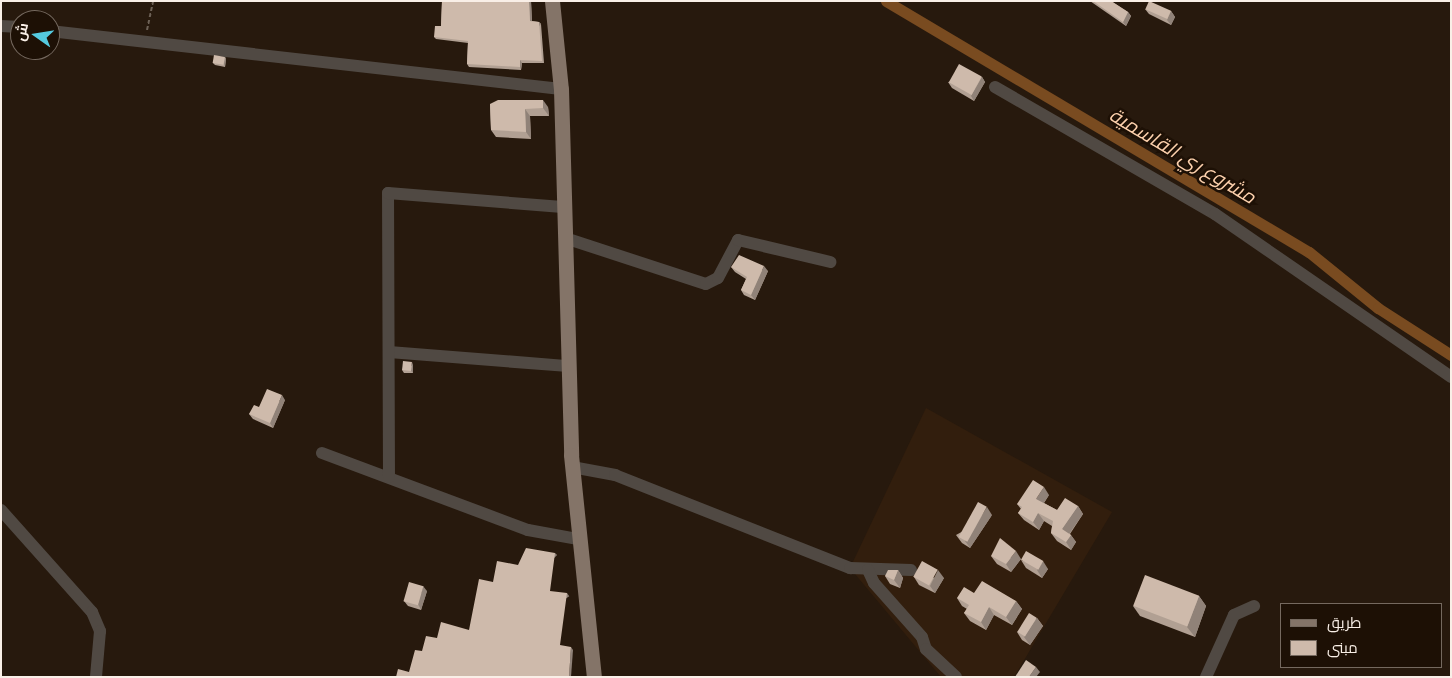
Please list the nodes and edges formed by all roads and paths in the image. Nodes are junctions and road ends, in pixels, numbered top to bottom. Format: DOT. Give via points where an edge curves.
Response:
graph roads {
  1 [pos="153,1"];
  2 [pos="552,1"];
  3 [pos="60,32"];
  4 [pos="145,42"];
  5 [pos="994,87"];
  6 [pos="561,89"];
  7 [pos="562,207"];
  8 [pos="565,238"];
  9 [pos="830,262"];
  10 [pos="389,352"];
  11 [pos="568,366"];
  12 [pos="1451,377"];
  13 [pos="322,453"];
  14 [pos="572,467"];
  15 [pos="389,477"];
  16 [pos="1,510"];
  17 [pos="578,539"];
  18 [pos="868,570"];
  19 [pos="911,570"];
  20 [pos="1254,606"];
  21 [pos="96,677"];
  22 [pos="594,677"];
  23 [pos="956,677"];
  24 [pos="1206,677"];
  1 -- 4 [label="path"];
  2 -- 6 [label="main road"];
  3 -- 4 [label="street"];
  4 -- 6 [label="street"];
  5 -- 12 [label="street" via="1215,214"];
  6 -- 7 [label="main road"];
  7 -- 8 [label="main road"];
  7 -- 10 [label="street" via="388,193"];
  8 -- 9 [label="street" via="706,284 718,278 738,240"];
  8 -- 11 [label="main road"];
  10 -- 11 [label="street"];
  10 -- 15 [label="street"];
  11 -- 14 [label="main road"];
  13 -- 15 [label="street"];
  14 -- 17 [label="main road"];
  14 -- 18 [label="street" via="615,475 850,568"];
  15 -- 17 [label="street" via="528,530"];
  16 -- 21 [label="street" via="92,612 100,631"];
  17 -- 22 [label="main road"];
  18 -- 19 [label="street"];
  18 -- 23 [label="street" via="874,583 922,637 926,650"];
  20 -- 24 [label="street" via="1234,615"];
}
